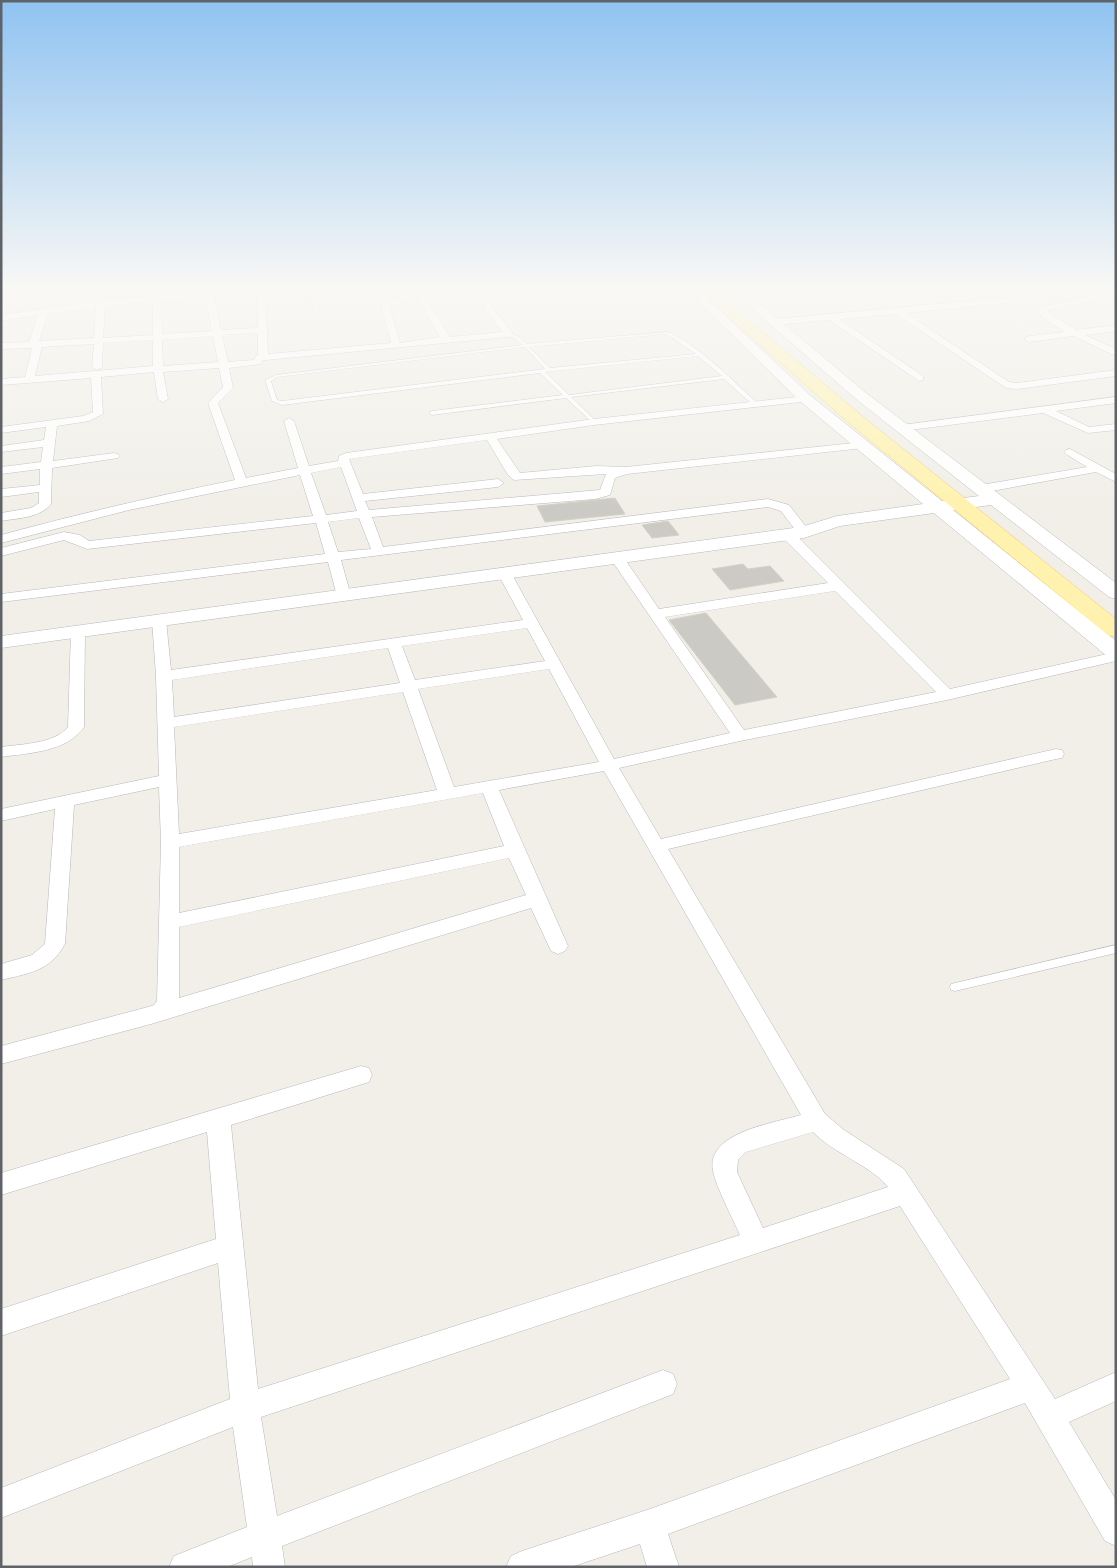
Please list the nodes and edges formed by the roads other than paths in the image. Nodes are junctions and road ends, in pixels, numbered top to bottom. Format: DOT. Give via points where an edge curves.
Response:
graph roads {
  1 [pos="32,362"];
  2 [pos="97,362"];
  3 [pos="158,362"];
  4 [pos="256,362"];
  5 [pos="392,362"];
  6 [pos="541,362"];
  7 [pos="627,362"];
  8 [pos="707,362"];
  9 [pos="768,362"];
  10 [pos="788,362"];
  11 [pos="801,362"];
  12 [pos="822,362"];
  13 [pos="896,362"];
  14 [pos="973,362"];
  15 [pos="222,365"];
  16 [pos="158,369"];
  17 [pos="96,370"];
  18 [pos="549,370"];
  19 [pos="541,371"];
  20 [pos="1116,373"];
  21 [pos="725,377"];
  22 [pos="919,378"];
  23 [pos="29,380"];
  24 [pos="1,382"];
  25 [pos="566,395"];
  26 [pos="164,399"];
  27 [pos="806,399"];
  28 [pos="1116,400"];
  29 [pos="755,404"];
  30 [pos="1042,409"];
  31 [pos="432,413"];
  32 [pos="289,421"];
  33 [pos="594,422"];
  34 [pos="52,423"];
  35 [pos="1116,427"];
  36 [pos="902,428"];
  37 [pos="1,430"];
  38 [pos="490,436"];
  39 [pos="49,443"];
  40 [pos="863,445"];
  41 [pos="1,449"];
  42 [pos="1070,452"];
  43 [pos="114,456"];
  44 [pos="345,463"];
  45 [pos="46,466"];
  46 [pos="1098,468"];
  47 [pos="303,470"];
  48 [pos="1,471"];
  49 [pos="626,471"];
  50 [pos="1116,479"];
  51 [pos="241,482"];
  52 [pos="498,483"];
  53 [pos="46,488"];
  54 [pos="1,493"];
  55 [pos="360,498"];
  56 [pos="974,506"];
  57 [pos="366,514"];
  58 [pos="1,517"];
  59 [pos="320,518"];
  60 [pos="61,523"];
  61 [pos="799,532"];
  62 [pos="64,536"];
  63 [pos="1,539"];
  64 [pos="378,551"];
  65 [pos="1,552"];
  66 [pos="334,556"];
  67 [pos="617,558"];
  68 [pos="505,574"];
  69 [pos="838,586"];
  70 [pos="1116,593"];
  71 [pos="344,596"];
  72 [pos="1,598"];
  73 [pos="1116,612"];
  74 [pos="655,614"];
  75 [pos="159,620"];
  76 [pos="531,623"];
  77 [pos="1116,630"];
  78 [pos="78,631"];
  79 [pos="1,642"];
  80 [pos="393,642"];
  81 [pos="1116,652"];
  82 [pos="1116,656"];
  83 [pos="554,664"];
  84 [pos="164,676"];
  85 [pos="409,687"];
  86 [pos="947,695"];
  87 [pos="165,723"];
  88 [pos="740,736"];
  89 [pos="1,752"];
  90 [pos="1056,754"];
  91 [pos="609,765"];
  92 [pos="167,780"];
  93 [pos="489,786"];
  94 [pos="448,793"];
  95 [pos="65,801"];
  96 [pos="1,815"];
  97 [pos="170,842"];
  98 [pos="656,846"];
  99 [pos="515,850"];
  100 [pos="538,900"];
  101 [pos="170,922"];
  102 [pos="558,946"];
  103 [pos="1116,949"];
  104 [pos="1,972"];
  105 [pos="955,987"];
  106 [pos="162,1010"];
  107 [pos="1,1055"];
  108 [pos="361,1074"];
  109 [pos="218,1117"];
  110 [pos="817,1121"];
  111 [pos="1,1184"];
  112 [pos="906,1193"];
  113 [pos="756,1242"];
  114 [pos="230,1247"];
  115 [pos="1,1323"];
  116 [pos="663,1384"];
  117 [pos="1031,1386"];
  118 [pos="1116,1386"];
  119 [pos="245,1408"];
  120 [pos="1049,1416"];
  121 [pos="1,1503"];
  122 [pos="650,1525"];
  123 [pos="1116,1530"];
  124 [pos="264,1536"];
  125 [pos="185,1567"];
  126 [pos="269,1567"];
  127 [pos="522,1567"];
  128 [pos="663,1567"];
  1 -- 23 [label="street"];
  2 -- 17 [label="street"];
  3 -- 16 [label="street"];
  4 -- 15 [label="street"];
  5 -- 19 [label="lane" via="271,377 268,380 275,401 282,403"];
  6 -- 18 [label="lane"];
  7 -- 18 [label="lane"];
  8 -- 21 [label="lane"];
  9 -- 27 [label="main road"];
  10 -- 56 [label="main road" via="902,458"];
  11 -- 56 [label="main road"];
  12 -- 36 [label="main road"];
  13 -- 22 [label="street"];
  14 -- 20 [label="street" via="1006,385 1017,386"];
  15 -- 16 [label="street"];
  15 -- 51 [label="street" via="228,388 213,403"];
  16 -- 17 [label="street"];
  16 -- 26 [label="street"];
  17 -- 23 [label="street"];
  17 -- 34 [label="street" via="98,414 92,418"];
  18 -- 19 [label="lane"];
  19 -- 25 [label="lane"];
  21 -- 25 [label="lane"];
  21 -- 29 [label="lane"];
  23 -- 24 [label="street"];
  25 -- 31 [label="lane"];
  25 -- 33 [label="lane"];
  27 -- 29 [label="street"];
  27 -- 40 [label="main road"];
  28 -- 30 [label="street"];
  29 -- 33 [label="street"];
  30 -- 35 [label="street" via="1088,430"];
  30 -- 36 [label="street"];
  32 -- 47 [label="street"];
  33 -- 38 [label="street"];
  34 -- 37 [label="street"];
  34 -- 39 [label="street"];
  36 -- 56 [label="main road"];
  38 -- 44 [label="street" via="353,454 344,458"];
  38 -- 49 [label="street" via="518,477 596,470"];
  39 -- 41 [label="street"];
  39 -- 45 [label="street"];
  40 -- 49 [label="street"];
  40 -- 56 [label="main road"];
  42 -- 46 [label="street"];
  43 -- 45 [label="street"];
  44 -- 47 [label="street"];
  44 -- 55 [label="street"];
  45 -- 48 [label="street"];
  45 -- 53 [label="street"];
  46 -- 50 [label="street"];
  46 -- 56 [label="street"];
  47 -- 51 [label="street"];
  47 -- 59 [label="street"];
  49 -- 57 [label="street" via="610,476 609,488 601,494"];
  51 -- 60 [label="street"];
  52 -- 55 [label="street"];
  53 -- 54 [label="street"];
  53 -- 58 [label="street" via="42,507"];
  55 -- 57 [label="street"];
  56 -- 61 [label="main road" via="851,531"];
  56 -- 70 [label="main road"];
  56 -- 73 [label="main road"];
  56 -- 77 [label="main road"];
  56 -- 81 [label="main road"];
  57 -- 59 [label="street"];
  57 -- 64 [label="street"];
  59 -- 62 [label="street" via="87,545"];
  59 -- 66 [label="street"];
  60 -- 62 [label="street"];
  60 -- 63 [label="street"];
  61 -- 64 [label="street" via="785,508 768,503"];
  61 -- 67 [label="main road"];
  61 -- 69 [label="street"];
  62 -- 65 [label="street"];
  64 -- 66 [label="street"];
  66 -- 71 [label="street"];
  66 -- 72 [label="street"];
  67 -- 68 [label="main road"];
  67 -- 74 [label="street"];
  68 -- 71 [label="main road"];
  68 -- 76 [label="street"];
  69 -- 74 [label="street"];
  69 -- 86 [label="street"];
  71 -- 75 [label="main road"];
  74 -- 88 [label="street"];
  75 -- 78 [label="main road"];
  75 -- 84 [label="street"];
  76 -- 80 [label="street"];
  76 -- 83 [label="street"];
  78 -- 79 [label="main road"];
  78 -- 89 [label="street" via="76,727 73,733 57,742"];
  80 -- 84 [label="street"];
  80 -- 85 [label="street"];
  82 -- 86 [label="street"];
  83 -- 85 [label="street"];
  83 -- 91 [label="street"];
  84 -- 87 [label="street"];
  85 -- 87 [label="street"];
  85 -- 94 [label="street"];
  86 -- 88 [label="street"];
  87 -- 92 [label="street"];
  88 -- 91 [label="street"];
  90 -- 98 [label="street"];
  91 -- 93 [label="street"];
  91 -- 98 [label="street"];
  92 -- 95 [label="street"];
  92 -- 97 [label="street"];
  93 -- 94 [label="street"];
  93 -- 99 [label="street"];
  94 -- 97 [label="street"];
  95 -- 96 [label="street"];
  95 -- 104 [label="street" via="55,944 45,958"];
  97 -- 101 [label="street"];
  98 -- 110 [label="street"];
  99 -- 100 [label="street"];
  99 -- 101 [label="street"];
  100 -- 102 [label="street"];
  100 -- 106 [label="street"];
  101 -- 106 [label="street" via="170,997"];
  103 -- 105 [label="lane"];
  106 -- 107 [label="street" via="151,1016"];
  108 -- 109 [label="street"];
  109 -- 111 [label="street"];
  109 -- 114 [label="street"];
  110 -- 112 [label="street" via="830,1135 882,1166"];
  110 -- 113 [label="street" via="738,1144 728,1151 724,1160 725,1172"];
  112 -- 113 [label="street"];
  112 -- 117 [label="street"];
  113 -- 119 [label="street"];
  114 -- 115 [label="street"];
  114 -- 119 [label="street"];
  116 -- 124 [label="street"];
  117 -- 120 [label="street"];
  117 -- 122 [label="street"];
  118 -- 120 [label="street"];
  119 -- 121 [label="street"];
  119 -- 124 [label="street"];
  120 -- 123 [label="street"];
  122 -- 127 [label="street"];
  122 -- 128 [label="street"];
  124 -- 125 [label="street"];
  124 -- 126 [label="street"];
}
